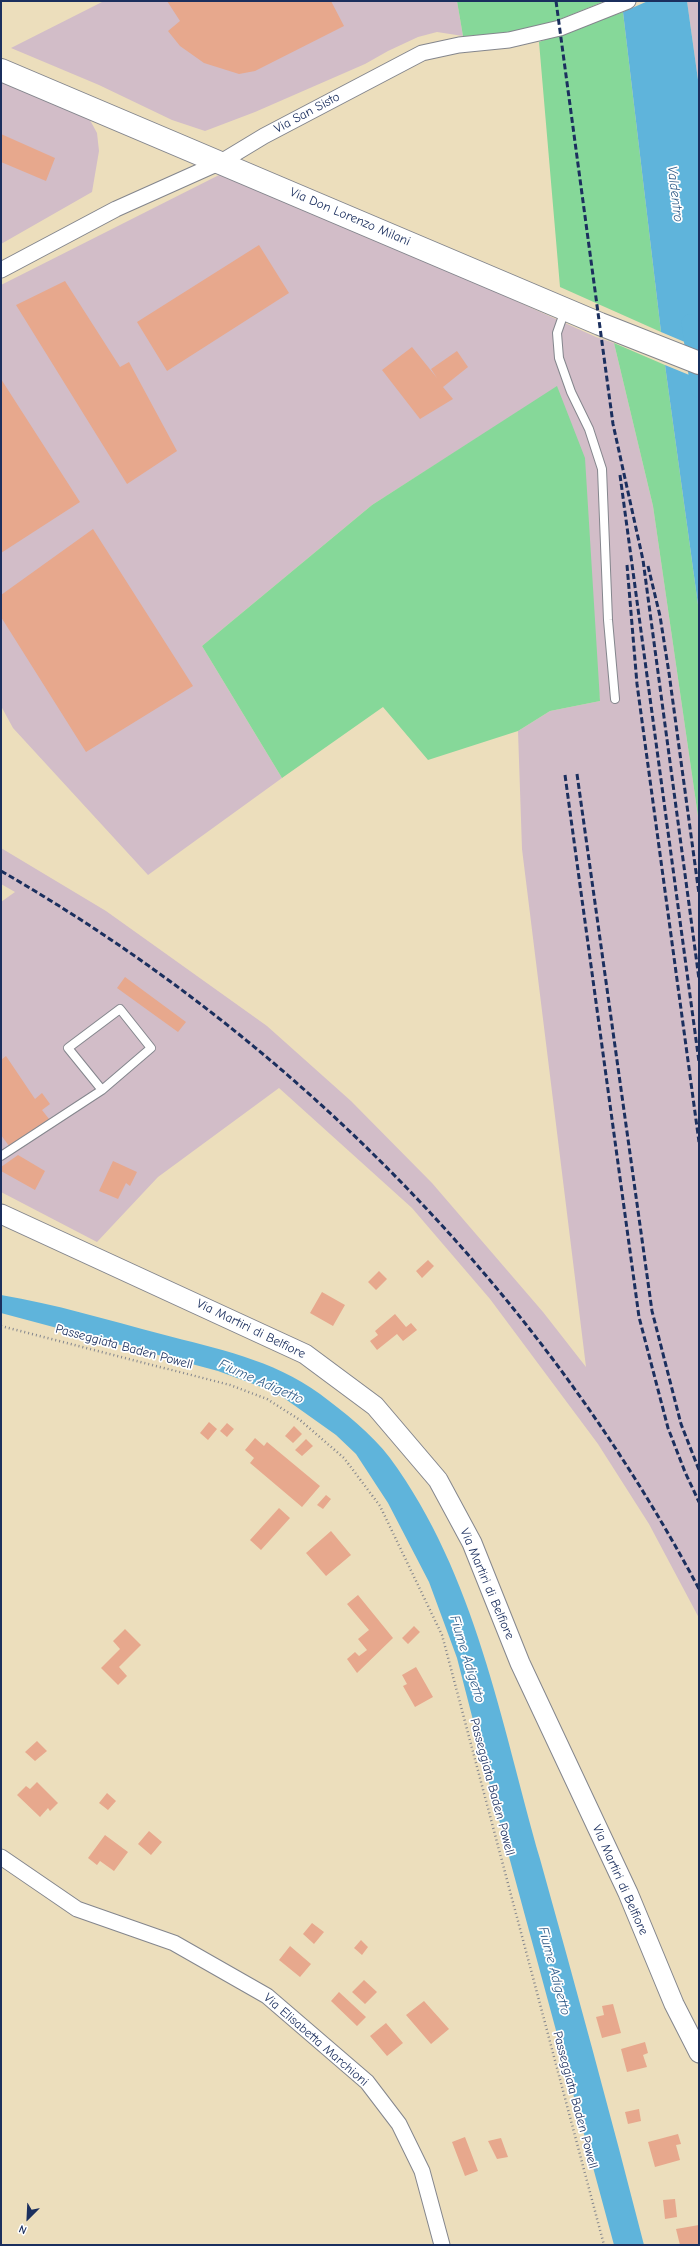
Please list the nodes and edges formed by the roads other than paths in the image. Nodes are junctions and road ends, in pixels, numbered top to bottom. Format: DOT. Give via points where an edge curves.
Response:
graph roads {
  1 [pos="628,1"];
  2 [pos="1,70"];
  3 [pos="221,162"];
  4 [pos="1,270"];
  5 [pos="565,309"];
  6 [pos="699,363"];
  7 [pos="615,699"];
  8 [pos="102,1090"];
  9 [pos="1,1156"];
  10 [pos="1,1214"];
  11 [pos="1,1857"];
  12 [pos="699,2053"];
  13 [pos="442,2245"];
  1 -- 3 [label="street, Via San Sisto" via="560,28 509,40 459,44 422,53 264,136"];
  2 -- 3 [label="main road, Via Don Lorenzo Milani"];
  3 -- 4 [label="street, Via San Sisto" via="116,209"];
  3 -- 5 [label="main road, Via Don Lorenzo Milani"];
  5 -- 6 [label="main road, Via Don Lorenzo Milani"];
  5 -- 7 [label="lane" via="557,332 558,358 589,429 602,469 608,620"];
  8 -- 8 [label="lane" via="151,1048 120,1008 68,1048"];
  8 -- 9 [label="lane"];
  10 -- 12 [label="street, Via Martiri di Belfiore" via="305,1354 375,1406 438,1480 472,1543 520,1663 628,1893 674,2004"];
  11 -- 13 [label="street, Via Elisabetta Marchioni" via="77,1909 174,1943 267,1996 367,2082 398,2124 422,2171"];
}
